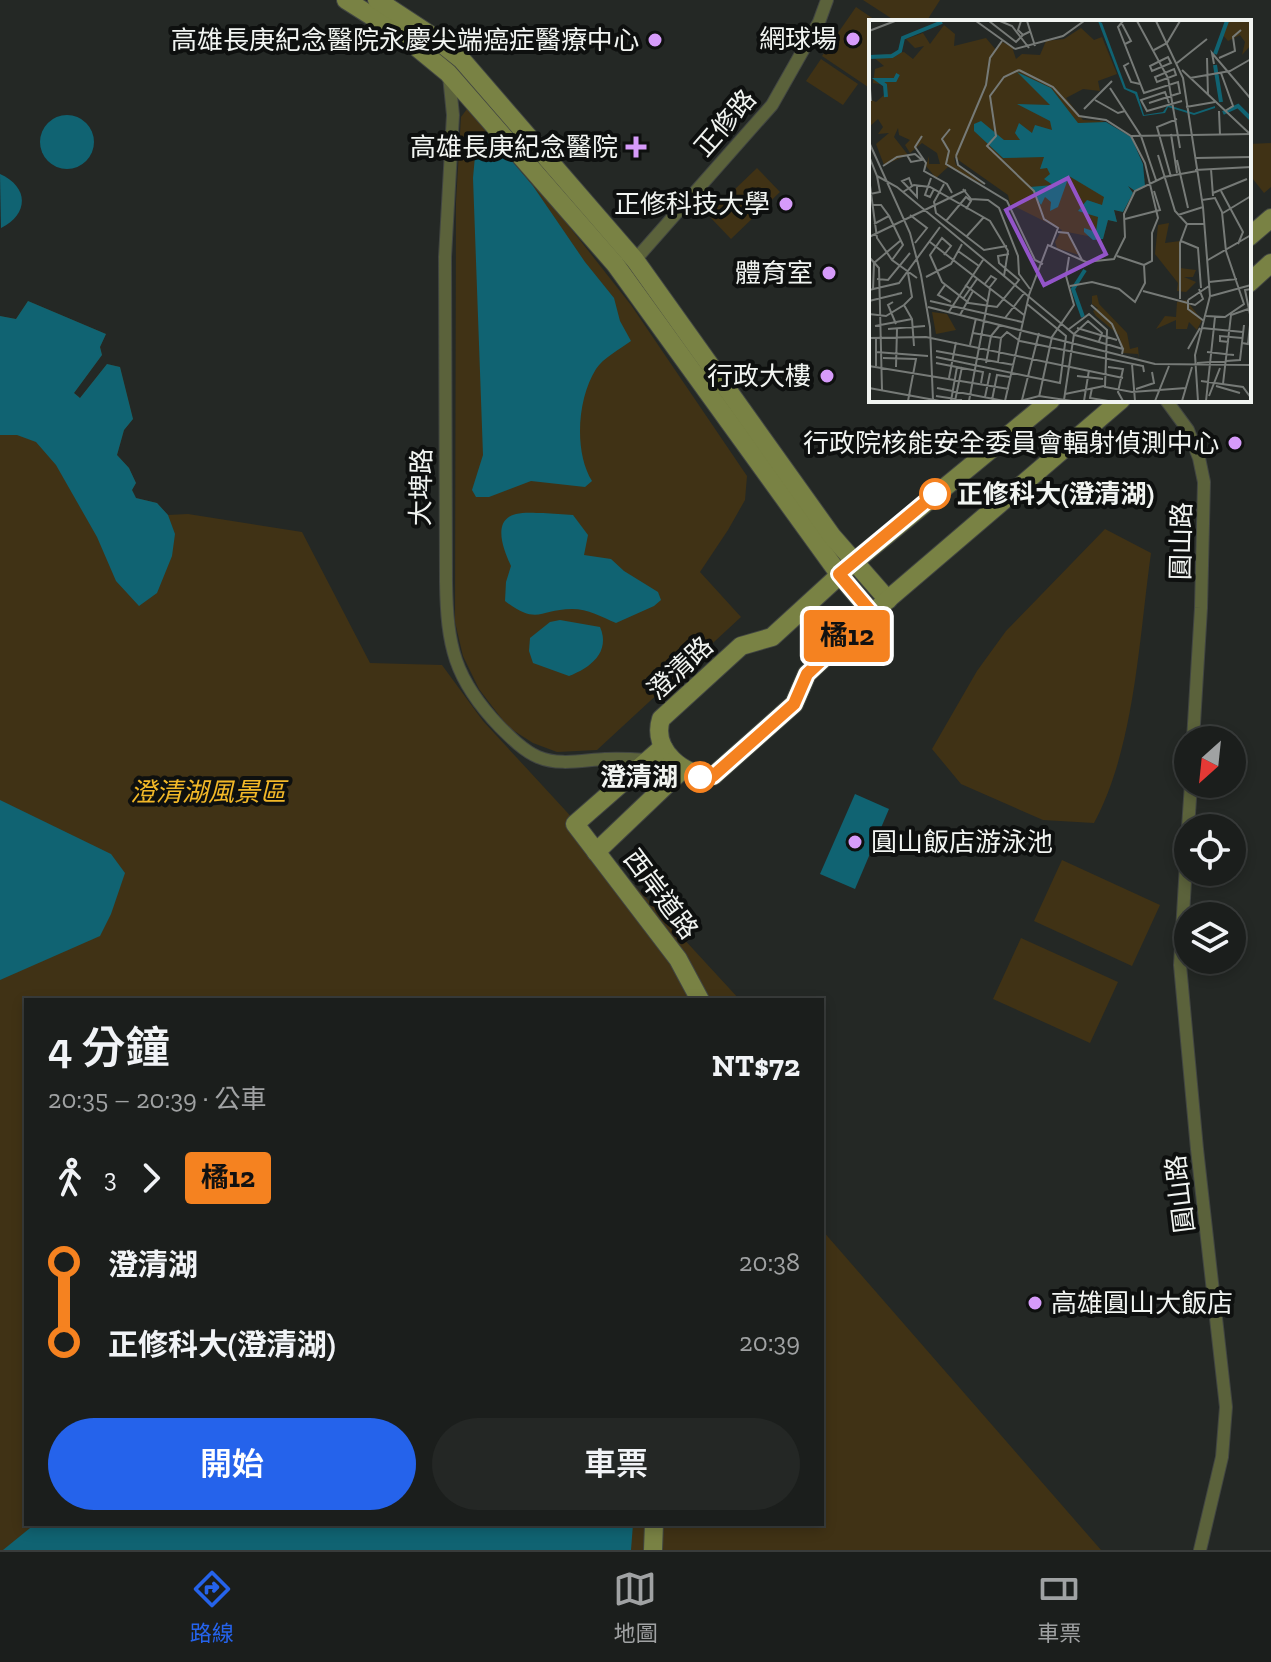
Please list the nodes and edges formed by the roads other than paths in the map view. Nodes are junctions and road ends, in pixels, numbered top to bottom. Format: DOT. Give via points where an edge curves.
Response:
graph roads {
  1 [pos="346,0"];
  2 [pos="377,0"];
  3 [pos="827,0"];
  4 [pos="448,73"];
  5 [pos="1271,218"];
  6 [pos="1251,235"];
  7 [pos="635,260"];
  8 [pos="1271,263"];
  9 [pos="1251,281"];
  10 [pos="1049,402"];
  11 [pos="1119,402"];
  12 [pos="1167,402"];
  13 [pos="846,568"];
  14 [pos="888,600"];
  15 [pos="872,613"];
  16 [pos="1194,726"];
  17 [pos="656,753"];
  18 [pos="682,770"];
  19 [pos="596,852"];
  20 [pos="1185,886"];
  21 [pos="699,998"];
  22 [pos="654,1526"];
  23 [pos="653,1550"];
  24 [pos="1200,1550"];
  1 -- 4 [label="main road"];
  2 -- 7 [label="main road" via="462,60"];
  3 -- 7 [label="street, 正修路" via="772,105"];
  4 -- 13 [label="main road" via="615,264"];
  4 -- 17 [label="street, 大埤路" via="453,115 445,257 446,582 453,655 488,714 540,758 571,762"];
  5 -- 6 [label="main road"];
  7 -- 13 [label="main road" via="832,536"];
  8 -- 9 [label="main road"];
  10 -- 13 [label="main road, 澄清路"];
  11 -- 14 [label="main road"];
  12 -- 16 [label="street, 圓山路" via="1188,430 1204,482"];
  13 -- 14 [label="main road"];
  13 -- 15 [label="main road"];
  13 -- 17 [label="main road, 澄清路" via="772,637 741,646 661,719"];
  14 -- 15 [label="main road"];
  15 -- 18 [label="main road" via="807,674 794,704 713,776"];
  17 -- 18 [label="main road"];
  17 -- 19 [label="main road, 西岸道路" via="575,824"];
  18 -- 19 [label="main road"];
  19 -- 21 [label="main road, 西岸道路" via="678,959"];
  20 -- 24 [label="street, 圓山路" via="1180,965 1226,1407 1222,1457"];
  22 -- 23 [label="main road"];
}
